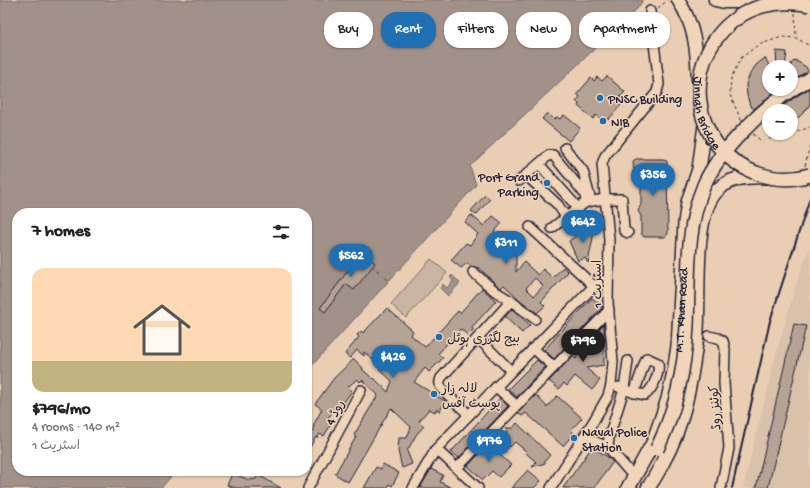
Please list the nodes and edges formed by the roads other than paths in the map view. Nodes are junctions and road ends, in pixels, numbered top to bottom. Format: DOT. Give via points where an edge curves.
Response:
graph roads {
  1 [pos="678,0"];
  2 [pos="715,0"];
  3 [pos="787,2"];
  4 [pos="810,5"];
  5 [pos="650,11"];
  6 [pos="810,79"];
  7 [pos="810,84"];
  8 [pos="699,85"];
  9 [pos="781,104"];
  10 [pos="762,119"];
  11 [pos="705,124"];
  12 [pos="565,148"];
  13 [pos="539,164"];
  14 [pos="526,175"];
  15 [pos="806,175"];
  16 [pos="767,177"];
  17 [pos="518,181"];
  18 [pos="606,199"];
  19 [pos="589,202"];
  20 [pos="578,208"];
  21 [pos="566,217"];
  22 [pos="530,227"];
  23 [pos="552,228"];
  24 [pos="628,233"];
  25 [pos="473,272"];
  26 [pos="608,279"];
  27 [pos="594,286"];
  28 [pos="511,301"];
  29 [pos="609,310"];
  30 [pos="535,319"];
  31 [pos="709,336"];
  32 [pos="478,338"];
  33 [pos="533,348"];
  34 [pos="628,361"];
  35 [pos="554,367"];
  36 [pos="511,371"];
  37 [pos="611,385"];
  38 [pos="496,387"];
  39 [pos="624,389"];
  40 [pos="361,390"];
  41 [pos="634,393"];
  42 [pos="517,406"];
  43 [pos="469,414"];
  44 [pos="584,437"];
  45 [pos="608,447"];
  46 [pos="436,449"];
  47 [pos="659,450"];
  48 [pos="457,468"];
  49 [pos="635,484"];
  50 [pos="308,488"];
  51 [pos="413,488"];
  52 [pos="478,488"];
  53 [pos="551,488"];
  54 [pos="648,488"];
  55 [pos="720,488"];
  1 -- 8 [label="main road, bridge" via="692,25"];
  2 -- 3 [label="main road, bridge"];
  3 -- 4 [label="highway, Jinnah Bridge, bridge"];
  3 -- 8 [label="highway, Jinnah Bridge, bridge" via="768,4 750,10 720,33 702,66"];
  5 -- 18 [label="street, اسٹریٹ 1" via="659,84 657,92 603,159"];
  6 -- 47 [label="highway, bridge" via="772,103 753,120 736,138 704,184 690,237 687,328 681,372"];
  7 -- 9 [label="highway"];
  8 -- 11 [label="highway, Jinnah Bridge, bridge"];
  10 -- 47 [label="highway, bridge" via="720,168 709,185 701,207 693,253 687,363 680,397"];
  11 -- 16 [label="highway, Jinnah Bridge, bridge" via="713,139 732,160 751,172"];
  11 -- 49 [label="highway, M.T. Khan Road" via="699,169 688,202 685,223 678,346 674,372 653,443"];
  12 -- 19 [label="street" via="583,171"];
  13 -- 14 [label="street"];
  13 -- 19 [label="street" via="549,155 555,156"];
  13 -- 20 [label="street"];
  14 -- 17 [label="street"];
  14 -- 21 [label="street" via="558,205"];
  15 -- 16 [label="highway, Jinnah Bridge, bridge" via="784,179"];
  16 -- 54 [label="highway, M.T. Khan Road" via="748,176 722,186 714,194 705,211 700,238 696,342 690,377 674,438"];
  18 -- 19 [label="street"];
  18 -- 24 [label="street" via="622,199 624,231"];
  18 -- 26 [label="street, اسٹریٹ 1"];
  19 -- 20 [label="street"];
  20 -- 21 [label="street"];
  21 -- 23 [label="street"];
  22 -- 27 [label="street"];
  25 -- 28 [label="street"];
  26 -- 27 [label="street"];
  26 -- 29 [label="street, اسٹریٹ 1"];
  27 -- 33 [label="street"];
  28 -- 30 [label="street"];
  28 -- 32 [label="street"];
  29 -- 35 [label="street"];
  29 -- 37 [label="street, اسٹریٹ 1" via="613,362"];
  31 -- 55 [label="street, کوئنز روڈ" via="723,341 725,349 724,383 729,448"];
  32 -- 36 [label="street"];
  32 -- 43 [label="street" via="439,381 442,389"];
  33 -- 35 [label="street"];
  33 -- 36 [label="street"];
  34 -- 39 [label="street"];
  35 -- 42 [label="street"];
  36 -- 38 [label="street"];
  37 -- 39 [label="street"];
  37 -- 44 [label="street, اسٹریٹ 1" via="603,405"];
  38 -- 42 [label="street"];
  38 -- 43 [label="street"];
  39 -- 41 [label="street"];
  39 -- 45 [label="street"];
  40 -- 50 [label="street, روڈ 4"];
  42 -- 48 [label="street"];
  43 -- 46 [label="street"];
  44 -- 45 [label="street"];
  44 -- 53 [label="street, اسٹریٹ 1"];
  45 -- 49 [label="street"];
  46 -- 48 [label="street"];
  46 -- 51 [label="street"];
  47 -- 49 [label="highway"];
  48 -- 52 [label="street"];
}
